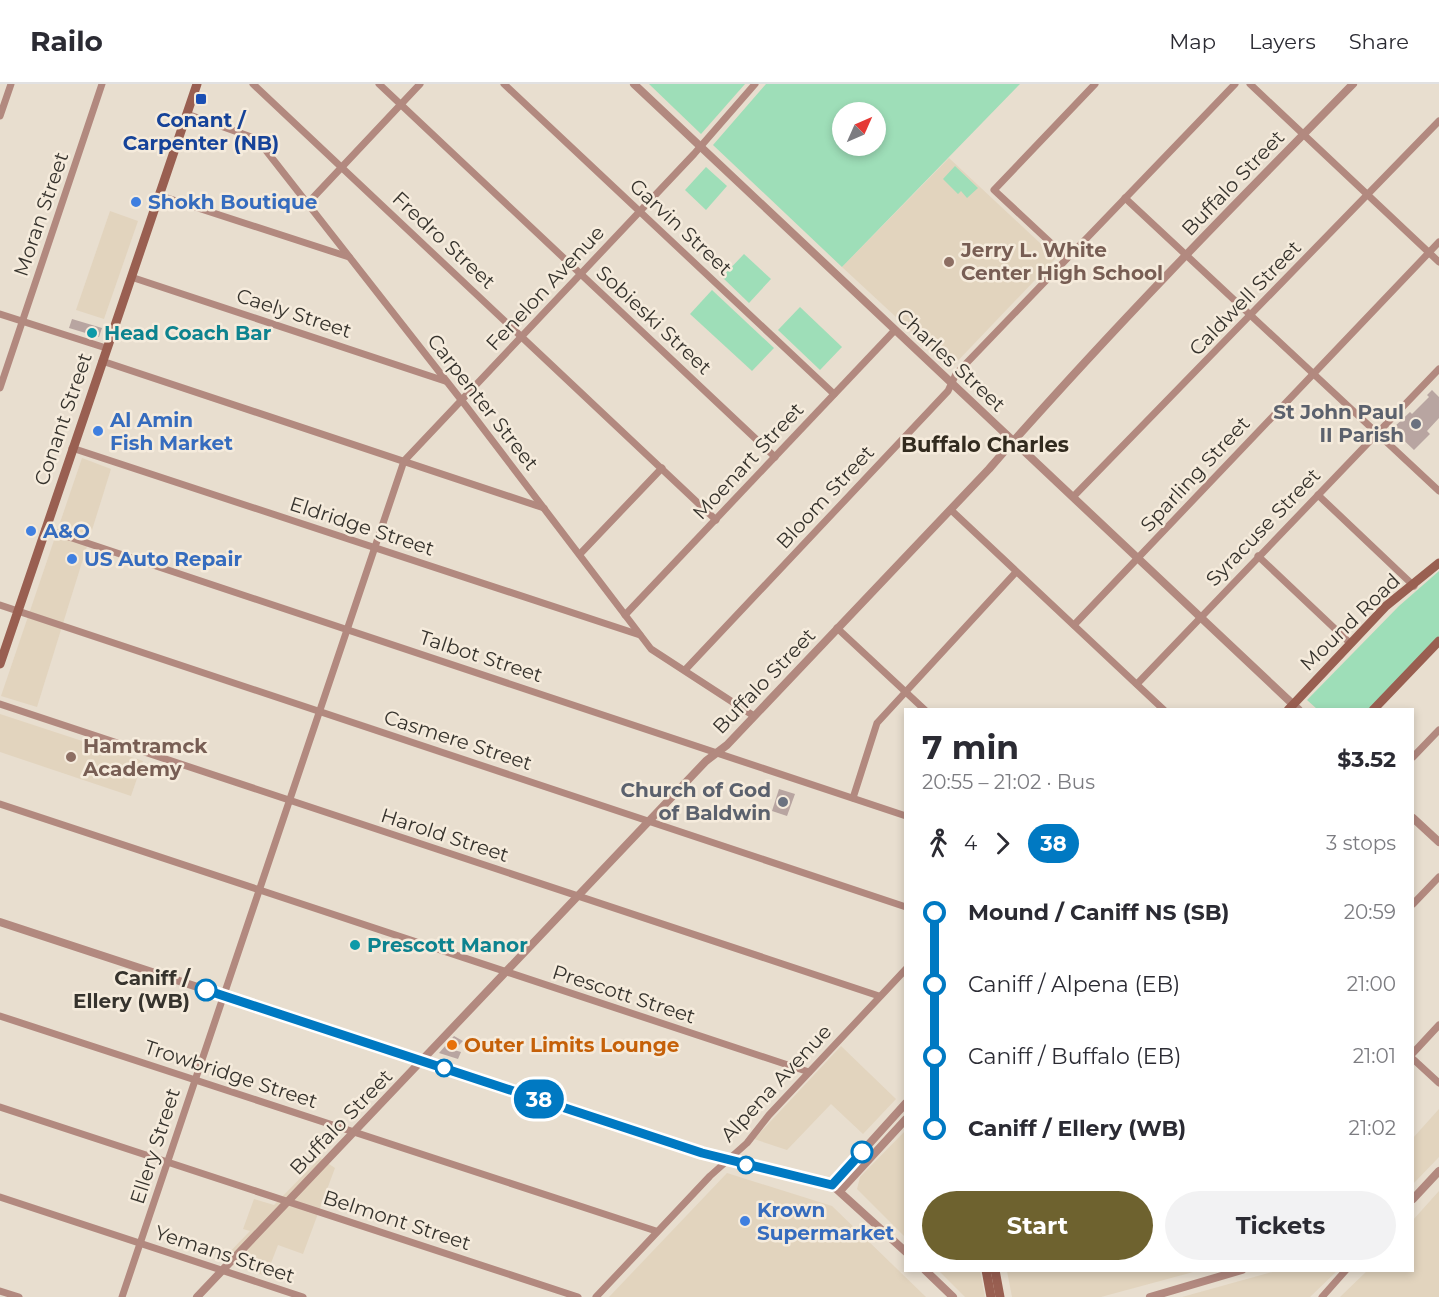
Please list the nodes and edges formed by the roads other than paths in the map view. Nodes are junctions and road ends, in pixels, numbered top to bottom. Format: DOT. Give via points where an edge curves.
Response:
graph roads {
  1 [pos="11,84"];
  2 [pos="102,84"];
  3 [pos="253,84"];
  4 [pos="379,84"];
  5 [pos="420,84"];
  6 [pos="504,84"];
  7 [pos="633,84"];
  8 [pos="756,84"];
  9 [pos="1095,84"];
  10 [pos="1235,84"];
  11 [pos="1250,84"];
  12 [pos="1353,84"];
  13 [pos="195,85"];
  14 [pos="401,105"];
  15 [pos="187,114"];
  16 [pos="0,116"];
  17 [pos="1439,120"];
  18 [pos="1303,135"];
  19 [pos="700,147"];
  20 [pos="342,167"];
  21 [pos="158,195"];
  22 [pos="1368,195"];
  23 [pos="1125,198"];
  24 [pos="307,201"];
  25 [pos="640,211"];
  26 [pos="1439,242"];
  27 [pos="1428,252"];
  28 [pos="1187,255"];
  29 [pos="349,257"];
  30 [pos="1067,258"];
  31 [pos="1439,262"];
  32 [pos="581,274"];
  33 [pos="131,277"];
  34 [pos="0,314"];
  35 [pos="1251,315"];
  36 [pos="22,321"];
  37 [pos="895,330"];
  38 [pos="522,337"];
  39 [pos="106,348"];
  40 [pos="102,361"];
  41 [pos="1313,372"];
  42 [pos="1438,373"];
  43 [pos="446,381"];
  44 [pos="951,382"];
  45 [pos="0,388"];
  46 [pos="834,394"];
  47 [pos="461,400"];
  48 [pos="1377,433"];
  49 [pos="1013,441"];
  50 [pos="72,448"];
  51 [pos="775,457"];
  52 [pos="404,461"];
  53 [pos="662,468"];
  54 [pos="1439,491"];
  55 [pos="1318,495"];
  56 [pos="1073,497"];
  57 [pos="544,508"];
  58 [pos="951,510"];
  59 [pos="716,520"];
  60 [pos="45,529"];
  61 [pos="374,547"];
  62 [pos="580,554"];
  63 [pos="1258,556"];
  64 [pos="1138,557"];
  65 [pos="1439,563"];
  66 [pos="1016,572"];
  67 [pos="1414,585"];
  68 [pos="0,605"];
  69 [pos="18,611"];
  70 [pos="625,615"];
  71 [pos="1201,616"];
  72 [pos="1074,624"];
  73 [pos="837,628"];
  74 [pos="348,629"];
  75 [pos="641,635"];
  76 [pos="1439,641"];
  77 [pos="1350,643"];
  78 [pos="0,664"];
  79 [pos="685,670"];
  80 [pos="1137,684"];
  81 [pos="905,691"];
  82 [pos="0,704"];
  83 [pos="923,708"];
  84 [pos="1162,708"];
  85 [pos="1294,708"];
  86 [pos="1375,708"];
  87 [pos="320,712"];
  88 [pos="754,716"];
  89 [pos="1439,730"];
  90 [pos="717,752"];
  91 [pos="1414,756"];
  92 [pos="853,798"];
  93 [pos="290,801"];
  94 [pos="0,804"];
  95 [pos="904,815"];
  96 [pos="1414,819"];
  97 [pos="650,821"];
  98 [pos="1439,842"];
  99 [pos="1439,877"];
  100 [pos="259,890"];
  101 [pos="578,897"];
  102 [pos="1414,903"];
  103 [pos="904,906"];
  104 [pos="0,922"];
  105 [pos="904,971"];
  106 [pos="506,972"];
  107 [pos="223,996"];
  108 [pos="879,996"];
  109 [pos="0,1016"];
  110 [pos="1439,1025"];
  111 [pos="1414,1052"];
  112 [pos="1414,1060"];
  113 [pos="423,1061"];
  114 [pos="809,1072"];
  115 [pos="195,1079"];
  116 [pos="1439,1083"];
  117 [pos="904,1105"];
  118 [pos="0,1107"];
  119 [pos="904,1121"];
  120 [pos="353,1133"];
  121 [pos="726,1160"];
  122 [pos="167,1162"];
  123 [pos="1439,1171"];
  124 [pos="832,1185"];
  125 [pos="840,1191"];
  126 [pos="0,1197"];
  127 [pos="1414,1198"];
  128 [pos="288,1202"];
  129 [pos="656,1231"];
  130 [pos="140,1243"];
  131 [pos="904,1249"];
  132 [pos="222,1270"];
  133 [pos="928,1272"];
  134 [pos="987,1272"];
  135 [pos="995,1272"];
  136 [pos="1344,1272"];
  137 [pos="1226,1273"];
  138 [pos="0,1291"];
  139 [pos="995,1295"];
  140 [pos="19,1297"];
  141 [pos="122,1297"];
  142 [pos="197,1297"];
  143 [pos="303,1297"];
  144 [pos="578,1297"];
  145 [pos="596,1297"];
  146 [pos="953,1297"];
  147 [pos="1150,1297"];
  148 [pos="1322,1297"];
  1 -- 16 [label="street"];
  2 -- 36 [label="street, Moran Street"];
  3 -- 20 [label="street, Fredro Street"];
  4 -- 14 [label="street, Sobieski Street"];
  5 -- 14 [label="street"];
  6 -- 25 [label="street, Garvin Street"];
  7 -- 19 [label="street, Charles Street"];
  8 -- 19 [label="street, Fenelon Avenue"];
  9 -- 30 [label="street" via="994,190"];
  10 -- 23 [label="street, Bloom Street"];
  11 -- 18 [label="street"];
  12 -- 18 [label="street, Buffalo Street"];
  13 -- 15 [label="main road, Conant Street"];
  14 -- 20 [label="street"];
  14 -- 32 [label="street, Sobieski Street"];
  15 -- 21 [label="main road, Conant Street"];
  15 -- 24 [label="street, Carpenter Street" via="254,137"];
  17 -- 22 [label="street, Caldwell Street"];
  18 -- 22 [label="street"];
  18 -- 28 [label="street, Buffalo Street"];
  19 -- 25 [label="street, Fenelon Avenue"];
  19 -- 37 [label="street, Charles Street"];
  20 -- 24 [label="street"];
  20 -- 38 [label="street, Fredro Street"];
  21 -- 29 [label="street"];
  21 -- 33 [label="main road, Conant Street"];
  22 -- 27 [label="street"];
  22 -- 35 [label="street, Caldwell Street"];
  23 -- 28 [label="street"];
  23 -- 30 [label="street, Bloom Street"];
  24 -- 29 [label="street, Carpenter Street"];
  25 -- 32 [label="street, Fenelon Avenue"];
  25 -- 46 [label="street, Garvin Street"];
  26 -- 27 [label="street, Sparling Street"];
  27 -- 31 [label="street"];
  27 -- 41 [label="street, Sparling Street"];
  28 -- 35 [label="street"];
  28 -- 49 [label="street, Buffalo Street"];
  29 -- 43 [label="street, Carpenter Street"];
  30 -- 44 [label="street, Bloom Street"];
  32 -- 38 [label="street, Fenelon Avenue"];
  32 -- 51 [label="street, Sobieski Street"];
  33 -- 39 [label="main road, Conant Street"];
  33 -- 43 [label="street, Caely Street"];
  34 -- 36 [label="street"];
  35 -- 41 [label="street"];
  35 -- 56 [label="street, Caldwell Street"];
  36 -- 39 [label="street"];
  36 -- 45 [label="street, Moran Street"];
  37 -- 44 [label="street, Charles Street"];
  37 -- 46 [label="street, Moenart Street"];
  38 -- 47 [label="street, Fenelon Avenue"];
  38 -- 53 [label="street, Fredro Street"];
  39 -- 40 [label="main road, Conant Street"];
  40 -- 50 [label="main road, Conant Street"];
  40 -- 52 [label="street"];
  41 -- 48 [label="street"];
  41 -- 64 [label="street, Sparling Street"];
  42 -- 48 [label="street, Syracuse Street"];
  43 -- 47 [label="street, Carpenter Street"];
  44 -- 49 [label="street, Charles Street"];
  44 -- 79 [label="street, Bloom Street" via="948,392"];
  46 -- 51 [label="street, Moenart Street"];
  47 -- 52 [label="street, Fenelon Avenue"];
  47 -- 57 [label="street, Carpenter Street"];
  48 -- 54 [label="street"];
  48 -- 55 [label="street, Syracuse Street"];
  49 -- 56 [label="street, Charles Street"];
  49 -- 58 [label="street, Buffalo Street"];
  50 -- 60 [label="main road, Conant Street"];
  50 -- 61 [label="street, Eldridge Street"];
  51 -- 59 [label="street, Moenart Street"];
  52 -- 57 [label="street"];
  52 -- 61 [label="street, Fenelon Avenue"];
  53 -- 59 [label="street, Fredro Street"];
  53 -- 62 [label="street"];
  55 -- 63 [label="street, Syracuse Street"];
  55 -- 67 [label="street"];
  56 -- 64 [label="street, Charles Street"];
  57 -- 62 [label="street, Carpenter Street"];
  58 -- 66 [label="street"];
  58 -- 73 [label="street, Buffalo Street"];
  59 -- 70 [label="street, Moenart Street"];
  60 -- 69 [label="main road, Conant Street"];
  60 -- 74 [label="street, Talbot Street"];
  61 -- 74 [label="street, Fenelon Avenue"];
  61 -- 75 [label="street, Eldridge Street"];
  62 -- 70 [label="street, Carpenter Street"];
  63 -- 71 [label="street, Syracuse Street"];
  63 -- 77 [label="street"];
  64 -- 71 [label="street, Charles Street"];
  64 -- 72 [label="street, Sparling Street"];
  65 -- 67 [label="main road, Mound Road"];
  66 -- 72 [label="street"];
  66 -- 81 [label="street"];
  67 -- 77 [label="main road, Mound Road" via="1386,606"];
  68 -- 69 [label="street, Casmere Street"];
  69 -- 78 [label="main road, Conant Street"];
  69 -- 87 [label="street, Casmere Street"];
  70 -- 75 [label="street, Carpenter Street"];
  71 -- 80 [label="street, Syracuse Street"];
  71 -- 85 [label="street, Charles Street"];
  72 -- 80 [label="street"];
  73 -- 81 [label="street"];
  73 -- 88 [label="street, Buffalo Street"];
  74 -- 87 [label="street, Fenelon Avenue"];
  74 -- 90 [label="street, Talbot Street"];
  75 -- 79 [label="street, Carpenter Street" via="657,654"];
  76 -- 86 [label="main road"];
  77 -- 85 [label="main road, Mound Road"];
  79 -- 88 [label="street, Carpenter Street"];
  80 -- 84 [label="street"];
  81 -- 83 [label="street"];
  81 -- 92 [label="street" via="877,723"];
  82 -- 93 [label="street, Harold Street"];
  87 -- 93 [label="street, Fenelon Avenue"];
  87 -- 97 [label="street, Casmere Street"];
  88 -- 90 [label="street, Buffalo Street"];
  89 -- 91 [label="street"];
  90 -- 92 [label="street, Talbot Street"];
  90 -- 97 [label="street, Buffalo Street"];
  92 -- 95 [label="street, Talbot Street"];
  93 -- 100 [label="street, Ellery Street"];
  93 -- 101 [label="street, Harold Street"];
  94 -- 100 [label="street, Prescott Street"];
  96 -- 98 [label="street"];
  97 -- 101 [label="street, Buffalo Street"];
  97 -- 103 [label="street, Casmere Street"];
  99 -- 102 [label="street"];
  100 -- 106 [label="street, Prescott Street"];
  100 -- 107 [label="street, Ellery Street"];
  101 -- 106 [label="street, Buffalo Street"];
  101 -- 108 [label="street, Harold Street"];
  104 -- 107 [label="street"];
  105 -- 108 [label="street, Alpena Avenue"];
  106 -- 113 [label="street, Buffalo Street"];
  106 -- 114 [label="street, Prescott Street"];
  107 -- 113 [label="street"];
  107 -- 115 [label="street, Ellery Street"];
  108 -- 114 [label="street, Alpena Avenue"];
  109 -- 115 [label="street, Trowbridge Street"];
  110 -- 111 [label="street"];
  112 -- 116 [label="street"];
  113 -- 120 [label="street, Buffalo Street"];
  113 -- 121 [label="street"];
  114 -- 121 [label="street, Alpena Avenue" via="747,1143"];
  115 -- 120 [label="street, Trowbridge Street"];
  115 -- 122 [label="street, Ellery Street"];
  117 -- 124 [label="street"];
  118 -- 122 [label="street, Belmont Street"];
  119 -- 125 [label="street"];
  120 -- 128 [label="street, Buffalo Street"];
  120 -- 129 [label="street, Trowbridge Street"];
  121 -- 124 [label="street"];
  121 -- 129 [label="street, Alpena Avenue"];
  122 -- 128 [label="street, Belmont Street"];
  122 -- 130 [label="street, Ellery Street"];
  123 -- 127 [label="street"];
  124 -- 125 [label="street"];
  125 -- 131 [label="street"];
  126 -- 130 [label="street, Yemans Street"];
  128 -- 132 [label="street, Buffalo Street"];
  128 -- 144 [label="street, Belmont Street"];
  129 -- 145 [label="street, Alpena Avenue"];
  130 -- 132 [label="street, Yemans Street"];
  130 -- 141 [label="street, Ellery Street"];
  132 -- 142 [label="street, Buffalo Street"];
  132 -- 143 [label="street, Yemans Street"];
  133 -- 146 [label="street"];
  134 -- 139 [label="main road"];
  135 -- 139 [label="main road"];
  136 -- 148 [label="street"];
  137 -- 147 [label="street"];
  138 -- 140 [label="street"];
}
